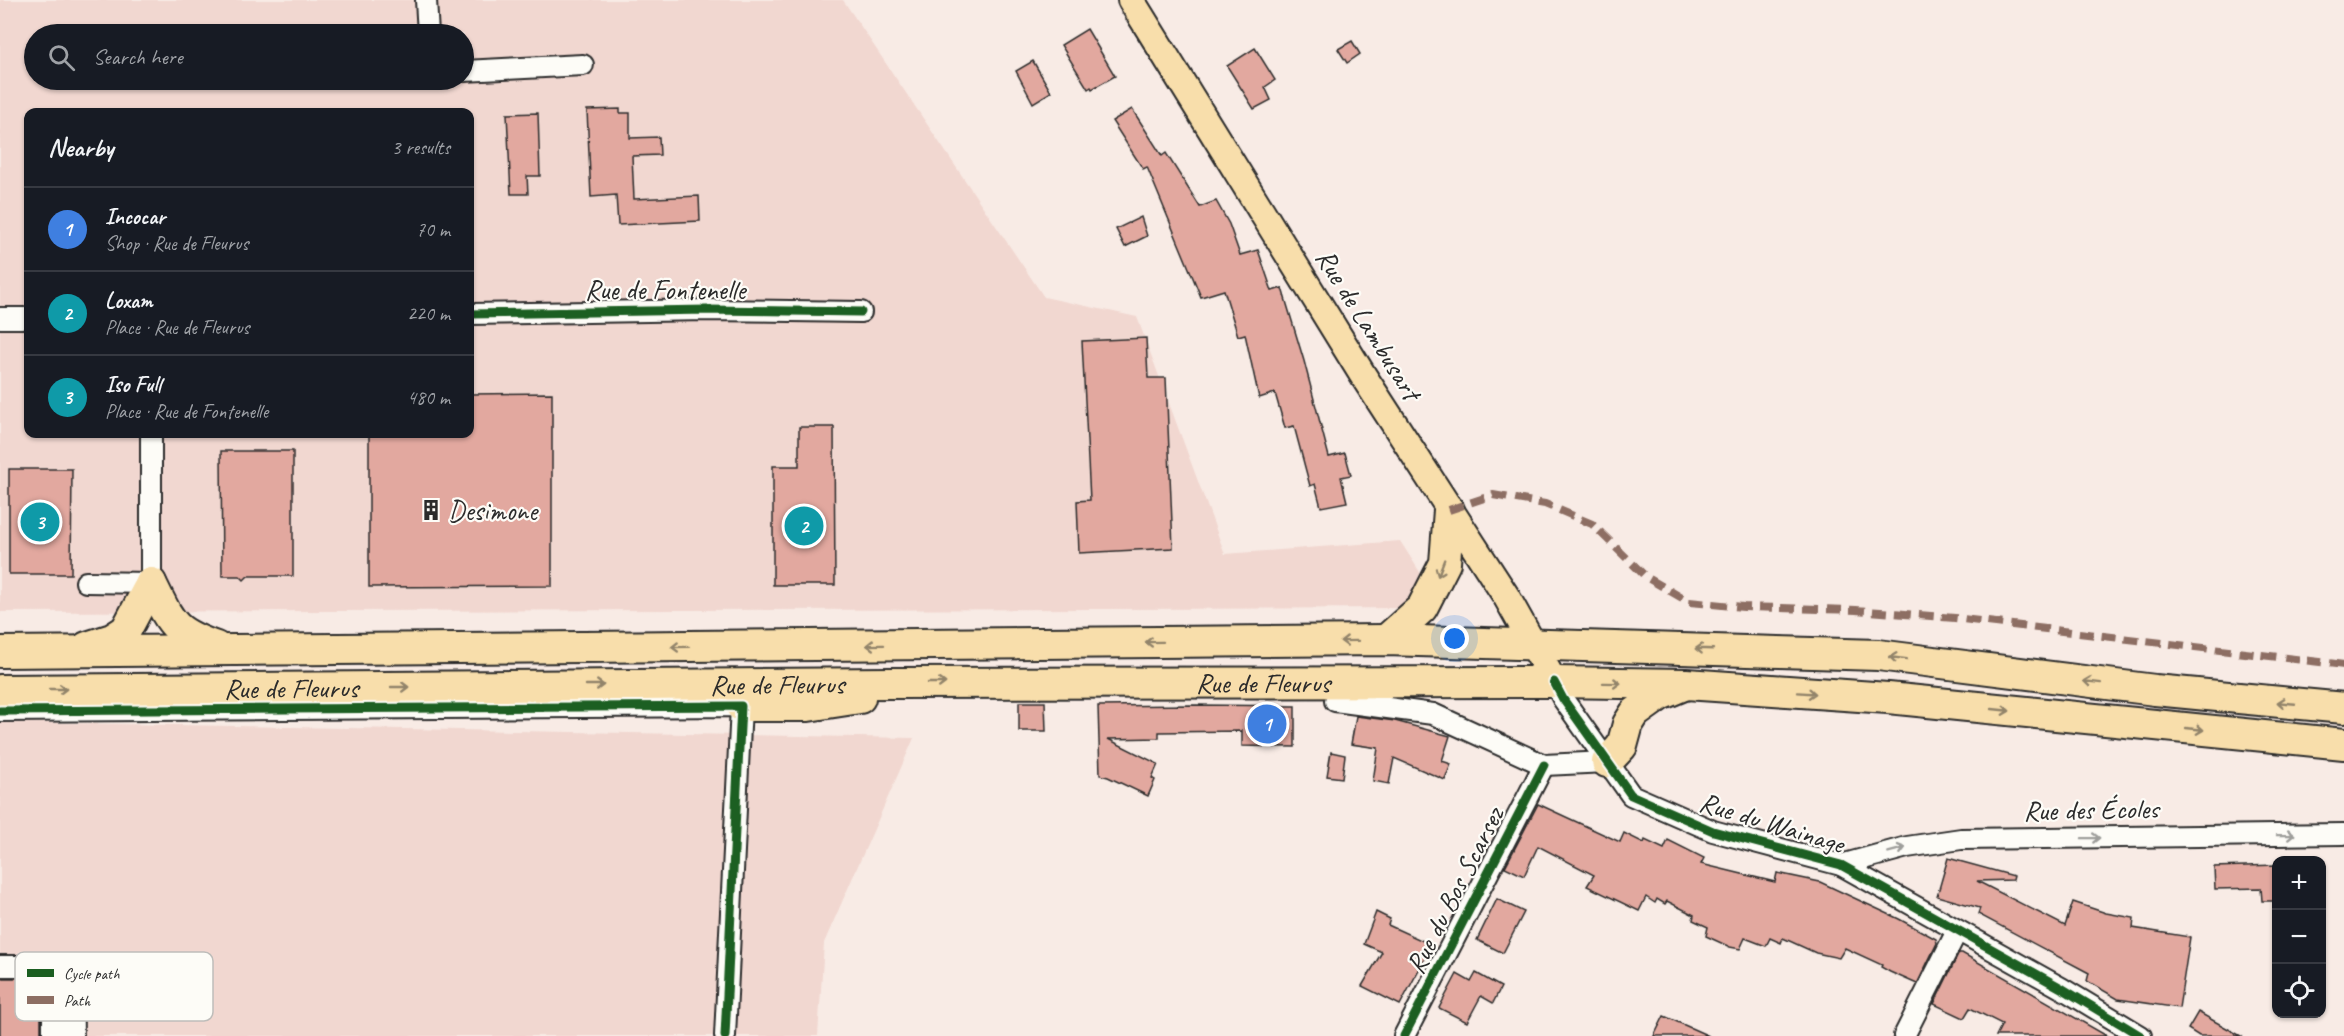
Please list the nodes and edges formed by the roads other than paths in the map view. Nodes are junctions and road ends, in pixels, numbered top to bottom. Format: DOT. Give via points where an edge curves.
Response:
graph roads {
  1 [pos="426,0"];
  2 [pos="1131,0"];
  3 [pos="427,24"];
  4 [pos="583,65"];
  5 [pos="474,70"];
  6 [pos="861,312"];
  7 [pos="474,314"];
  8 [pos="0,318"];
  9 [pos="24,318"];
  10 [pos="151,438"];
  11 [pos="1449,510"];
  12 [pos="86,582"];
  13 [pos="151,583"];
  14 [pos="1386,640"];
  15 [pos="1533,644"];
  16 [pos="75,651"];
  17 [pos="227,651"];
  18 [pos="0,652"];
  19 [pos="1554,682"];
  20 [pos="891,683"];
  21 [pos="1686,684"];
  22 [pos="0,690"];
  23 [pos="1335,701"];
  24 [pos="741,706"];
  25 [pos="2344,708"];
  26 [pos="0,711"];
  27 [pos="2344,744"];
  28 [pos="1607,762"];
  29 [pos="1544,765"];
  30 [pos="2344,834"];
  31 [pos="1841,865"];
  32 [pos="1957,931"];
  33 [pos="73,1021"];
  34 [pos="73,1036"];
  35 [pos="725,1036"];
  36 [pos="1404,1036"];
  37 [pos="1904,1036"];
  38 [pos="2141,1036"];
  1 -- 3 [label="street"];
  2 -- 11 [label="main road, Rue de Lambusart"];
  4 -- 5 [label="street"];
  6 -- 7 [label="street, Rue de Fontenelle"];
  8 -- 9 [label="street"];
  10 -- 13 [label="street"];
  11 -- 14 [label="highway, one-way" via="1445,563 1422,608"];
  11 -- 15 [label="main road, Rue de Lambusart"];
  12 -- 13 [label="street"];
  13 -- 16 [label="highway" via="126,630"];
  13 -- 17 [label="highway" via="178,630"];
  14 -- 15 [label="highway, Rue de Fleurus"];
  14 -- 17 [label="highway, Rue de Fleurus, one-way"];
  15 -- 19 [label="main road, Rue de Lambusart"];
  25 -- 15 [label="highway, Rue de Fleurus, one-way" via="2156,690 1878,655"];
  16 -- 17 [label="highway, Rue de Fleurus"];
  16 -- 18 [label="highway, Rue de Fleurus"];
  20 -- 19 [label="highway, Rue de Fleurus, one-way"];
  19 -- 21 [label="highway, Rue de Fleurus, one-way"];
  19 -- 28 [label="street, Rue du Wainage"];
  22 -- 20 [label="highway, Rue de Fleurus, one-way"];
  20 -- 24 [label="highway" via="862,698 808,706"];
  21 -- 27 [label="highway, Rue de Fleurus, one-way" via="1888,698"];
  21 -- 28 [label="highway" via="1660,695 1635,713 1622,746"];
  23 -- 29 [label="street, Rue de Fleurus" via="1433,714"];
  24 -- 26 [label="street"];
  24 -- 35 [label="street"];
  28 -- 29 [label="street, Rue de Fleurus"];
  28 -- 31 [label="street, Rue du Wainage" via="1631,795 1641,800 1713,831"];
  29 -- 36 [label="street, Rue du Bos Scarsez"];
  31 -- 30 [label="street, Rue des Écoles, one-way" via="1907,847 1961,839"];
  31 -- 32 [label="street, Rue du Wainage"];
  32 -- 37 [label="street"];
  32 -- 38 [label="street, Rue du Wainage"];
  33 -- 34 [label="street"];
}
